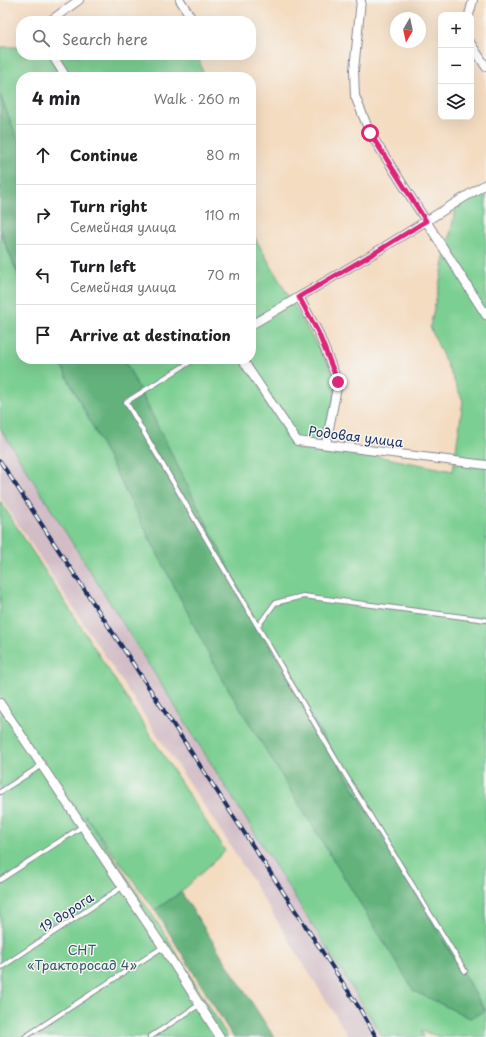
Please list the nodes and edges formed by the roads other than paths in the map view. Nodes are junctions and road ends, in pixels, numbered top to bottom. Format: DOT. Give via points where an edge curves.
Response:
graph roads {
  1 [pos="79,0"];
  2 [pos="180,0"];
  3 [pos="361,0"];
  4 [pos="473,0"];
  5 [pos="470,12"];
  6 [pos="57,16"];
  7 [pos="190,16"];
  8 [pos="474,48"];
  9 [pos="55,60"];
  10 [pos="486,67"];
  11 [pos="63,72"];
  12 [pos="486,184"];
  13 [pos="426,221"];
  14 [pos="299,297"];
  15 [pos="486,315"];
  16 [pos="256,322"];
  17 [pos="187,364"];
  18 [pos="245,364"];
  19 [pos="326,444"];
  20 [pos="486,465"];
  21 [pos="486,620"];
  22 [pos="258,626"];
  23 [pos="1,706"];
  24 [pos="42,765"];
  25 [pos="0,792"];
  26 [pos="82,826"];
  27 [pos="0,880"];
  28 [pos="122,887"];
  29 [pos="163,947"];
  30 [pos="0,968"];
  31 [pos="465,971"];
  32 [pos="199,1005"];
  33 [pos="25,1037"];
  34 [pos="150,1037"];
  35 [pos="220,1037"];
  1 -- 6 [label="street"];
  2 -- 7 [label="street"];
  3 -- 13 [label="street" via="354,70 355,96 370,133"];
  4 -- 5 [label="street"];
  8 -- 10 [label="street"];
  9 -- 11 [label="street"];
  12 -- 13 [label="street"];
  13 -- 14 [label="street"];
  13 -- 15 [label="street"];
  14 -- 16 [label="street"];
  14 -- 19 [label="street" via="318,332 338,382"];
  17 -- 22 [label="lane" via="126,402"];
  18 -- 19 [label="street, Родовая улица" via="297,440"];
  19 -- 20 [label="street, Родовая улица"];
  21 -- 22 [label="lane" via="303,596 275,603"];
  22 -- 31 [label="lane"];
  23 -- 24 [label="street"];
  24 -- 25 [label="lane"];
  24 -- 26 [label="street"];
  26 -- 27 [label="lane"];
  26 -- 28 [label="street"];
  28 -- 29 [label="street"];
  28 -- 30 [label="lane, 19 дорога"];
  29 -- 32 [label="street"];
  29 -- 33 [label="lane"];
  32 -- 34 [label="lane"];
  32 -- 35 [label="street"];
}
